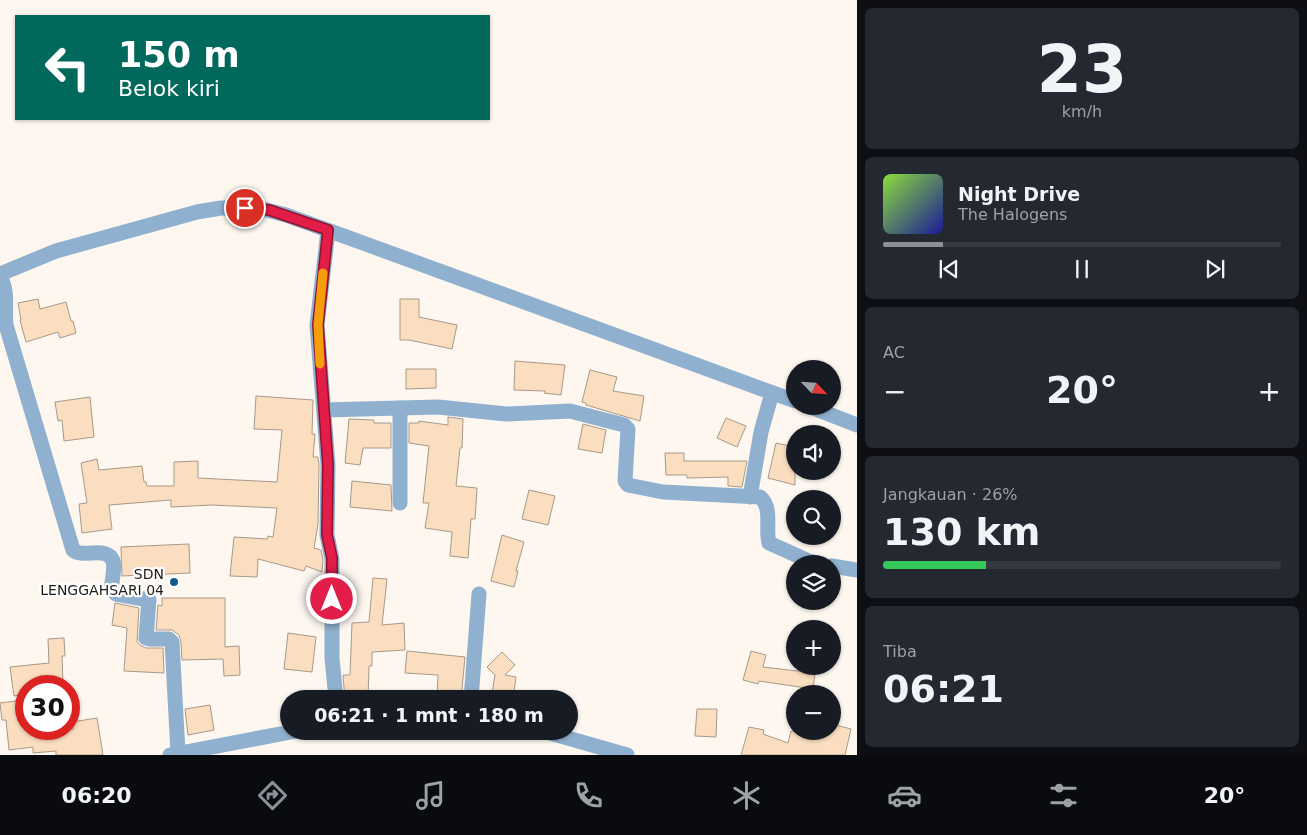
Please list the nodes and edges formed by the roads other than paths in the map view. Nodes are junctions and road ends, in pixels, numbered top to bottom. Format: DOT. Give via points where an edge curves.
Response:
graph roads {
  1 [pos="328,230"];
  2 [pos="0,275"];
  3 [pos="772,393"];
  4 [pos="786,398"];
  5 [pos="400,408"];
  6 [pos="324,410"];
  7 [pos="831,415"];
  8 [pos="857,425"];
  9 [pos="750,496"];
  10 [pos="400,503"];
  11 [pos="796,555"];
  12 [pos="841,567"];
  13 [pos="857,570"];
  14 [pos="479,594"];
  15 [pos="335,690"];
  16 [pos="472,690"];
  17 [pos="280,734"];
  18 [pos="574,740"];
  19 [pos="174,754"];
  20 [pos="627,755"];
  1 -- 2 [label="street" via="269,210 221,208 56,251"];
  1 -- 3 [label="street"];
  1 -- 6 [label="street" via="318,325"];
  2 -- 19 [label="street" via="6,293 6,325 73,550 78,554 109,556 113,562 111,589 116,594 149,600 146,638 169,639 172,642"];
  3 -- 4 [label="street"];
  3 -- 9 [label="street" via="761,432"];
  5 -- 6 [label="street"];
  5 -- 9 [label="street" via="438,407 506,414 580,413 627,427 625,481 628,485 664,492"];
  5 -- 10 [label="street"];
  6 -- 15 [label="street"];
  7 -- 8 [label="street"];
  9 -- 11 [label="street" via="760,497 766,502 769,543"];
  12 -- 13 [label="street"];
  14 -- 16 [label="street"];
  17 -- 19 [label="street"];
  18 -- 20 [label="street"];
}
